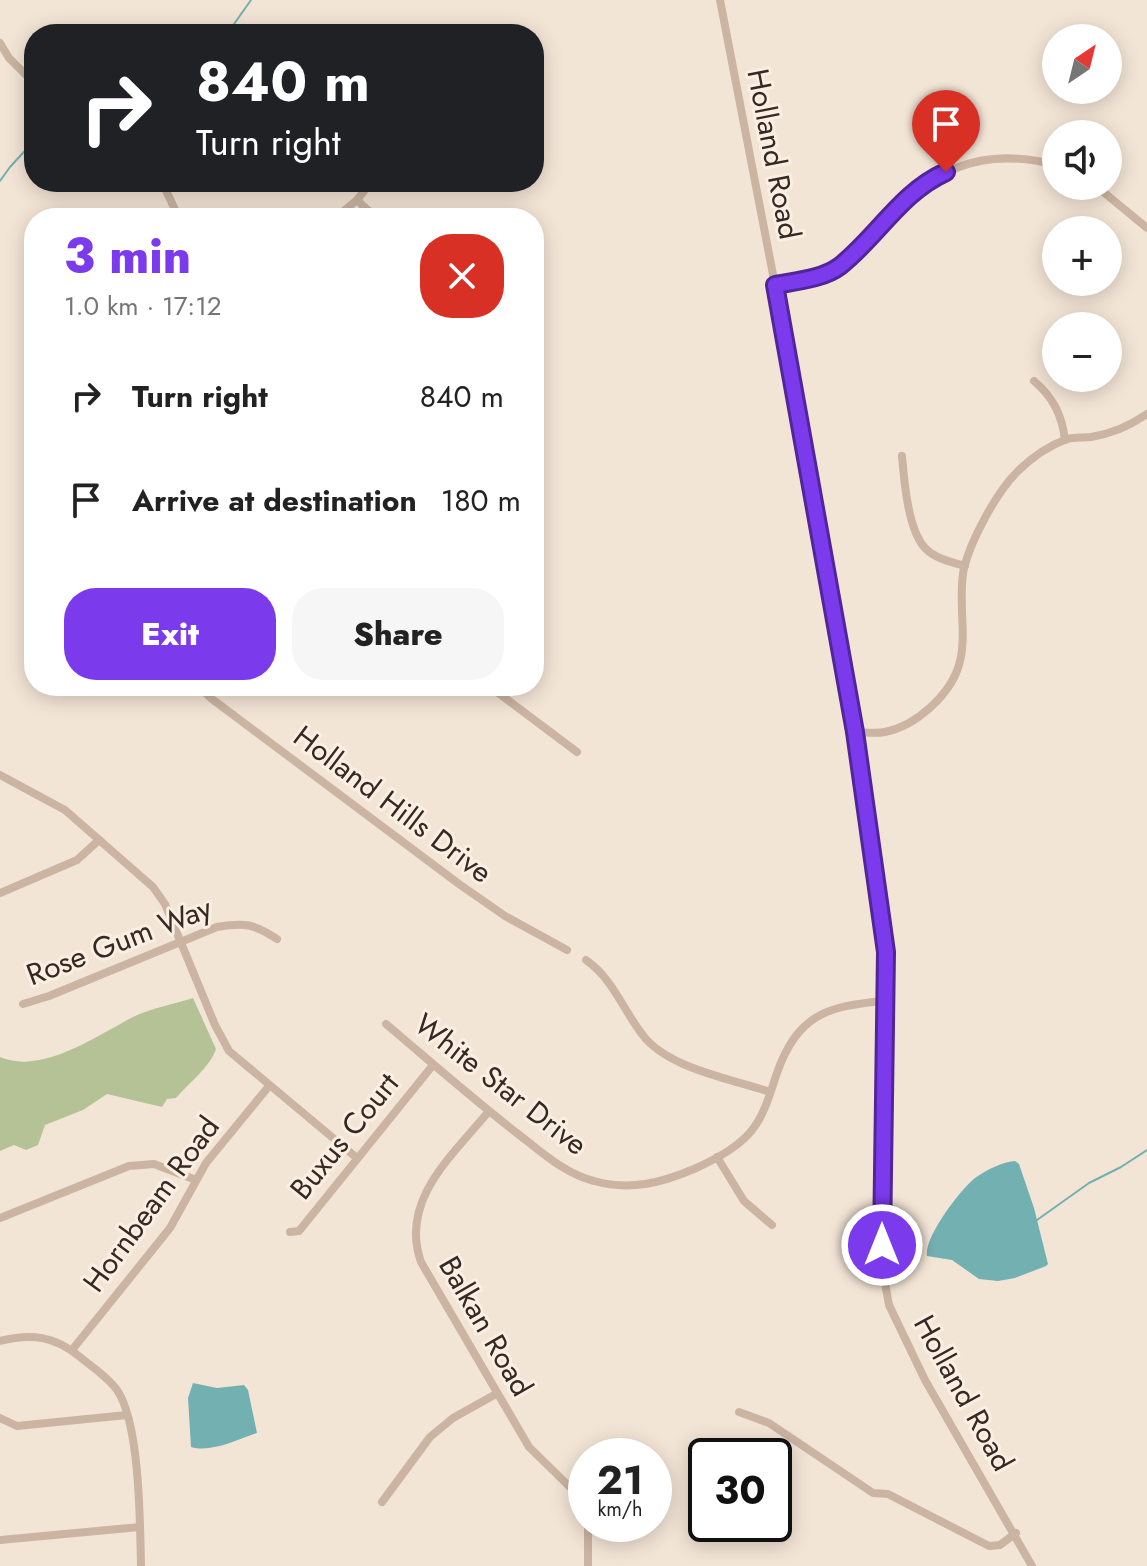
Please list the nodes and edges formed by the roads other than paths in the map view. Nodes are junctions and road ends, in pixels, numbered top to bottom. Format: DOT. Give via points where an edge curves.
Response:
graph roads {
  1 [pos="720,0"];
  2 [pos="0,43"];
  3 [pos="24,73"];
  4 [pos="1042,162"];
  5 [pos="363,192"];
  6 [pos="357,200"];
  7 [pos="1113,200"];
  8 [pos="347,208"];
  9 [pos="365,208"];
  10 [pos="1147,228"];
  11 [pos="775,285"];
  12 [pos="1034,381"];
  13 [pos="1147,414"];
  14 [pos="1065,440"];
  15 [pos="902,456"];
  16 [pos="965,566"];
  17 [pos="209,696"];
  18 [pos="502,696"];
  19 [pos="855,732"];
  20 [pos="577,752"];
  21 [pos="0,775"];
  22 [pos="99,840"];
  23 [pos="0,893"];
  24 [pos="277,939"];
  25 [pos="180,941"];
  26 [pos="567,950"];
  27 [pos="586,960"];
  28 [pos="884,1001"];
  29 [pos="23,1004"];
  30 [pos="386,1024"];
  31 [pos="433,1065"];
  32 [pos="269,1086"];
  33 [pos="770,1092"];
  34 [pos="489,1111"];
  35 [pos="717,1157"];
  36 [pos="357,1158"];
  37 [pos="196,1180"];
  38 [pos="0,1218"];
  39 [pos="772,1225"];
  40 [pos="290,1232"];
  41 [pos="0,1341"];
  42 [pos="72,1350"];
  43 [pos="496,1394"];
  44 [pos="739,1412"];
  45 [pos="127,1415"];
  46 [pos="0,1418"];
  47 [pos="568,1485"];
  48 [pos="382,1502"];
  49 [pos="140,1527"];
  50 [pos="1016,1533"];
  51 [pos="0,1540"];
  52 [pos="588,1542"];
  53 [pos="141,1566"];
  54 [pos="588,1566"];
  55 [pos="1032,1566"];
  1 -- 11 [label="street, Holland Road"];
  2 -- 3 [label="street"];
  4 -- 11 [label="street" via="988,158 946,172 909,197 838,267"];
  5 -- 6 [label="street"];
  6 -- 8 [label="street"];
  6 -- 9 [label="street"];
  7 -- 10 [label="street"];
  11 -- 19 [label="street, Holland Road"];
  12 -- 14 [label="street" via="1049,394"];
  13 -- 14 [label="street" via="1118,430"];
  14 -- 16 [label="street" via="1015,474 994,504"];
  15 -- 16 [label="street" via="914,531 925,548"];
  16 -- 19 [label="street" via="959,665 947,689 904,726 884,733"];
  17 -- 26 [label="street, Holland Hills Drive" via="459,884"];
  18 -- 20 [label="street"];
  19 -- 28 [label="street, Holland Road" via="886,952"];
  21 -- 22 [label="street" via="54,802"];
  22 -- 23 [label="street" via="77,860"];
  22 -- 25 [label="street" via="153,887"];
  24 -- 25 [label="street, Rose Gum Way" via="256,925 236,923"];
  25 -- 29 [label="street, Rose Gum Way"];
  25 -- 32 [label="street" via="223,1041"];
  27 -- 33 [label="street" via="610,982 642,1034 665,1056"];
  28 -- 33 [label="street, White Star Drive" via="840,1006 813,1017 788,1046"];
  28 -- 50 [label="street, Holland Road" via="882,1266 889,1305 925,1380"];
  30 -- 31 [label="street, White Star Drive"];
  31 -- 34 [label="street, White Star Drive"];
  31 -- 36 [label="street, Buxus Court"];
  32 -- 36 [label="street"];
  32 -- 37 [label="street, Hornbeam Road"];
  33 -- 35 [label="street, White Star Drive" via="747,1137"];
  34 -- 35 [label="street, White Star Drive" via="564,1169 595,1182 644,1186"];
  34 -- 43 [label="street, Balkan Road" via="431,1182 420,1200 414,1233 421,1262"];
  35 -- 39 [label="street" via="744,1201"];
  36 -- 40 [label="street, Buxus Court" via="299,1231"];
  37 -- 38 [label="street" via="154,1164 129,1166"];
  37 -- 42 [label="street, Hornbeam Road" via="170,1228"];
  41 -- 42 [label="street" via="30,1335"];
  42 -- 45 [label="street" via="115,1388"];
  43 -- 47 [label="street, Balkan Road" via="529,1447"];
  43 -- 48 [label="street" via="430,1437"];
  44 -- 50 [label="street" via="769,1423 873,1493 888,1494 989,1546"];
  45 -- 46 [label="street" via="17,1426"];
  45 -- 49 [label="street"];
  49 -- 51 [label="street"];
  49 -- 53 [label="street"];
  50 -- 55 [label="street, Holland Road"];
  52 -- 54 [label="street"];
}
